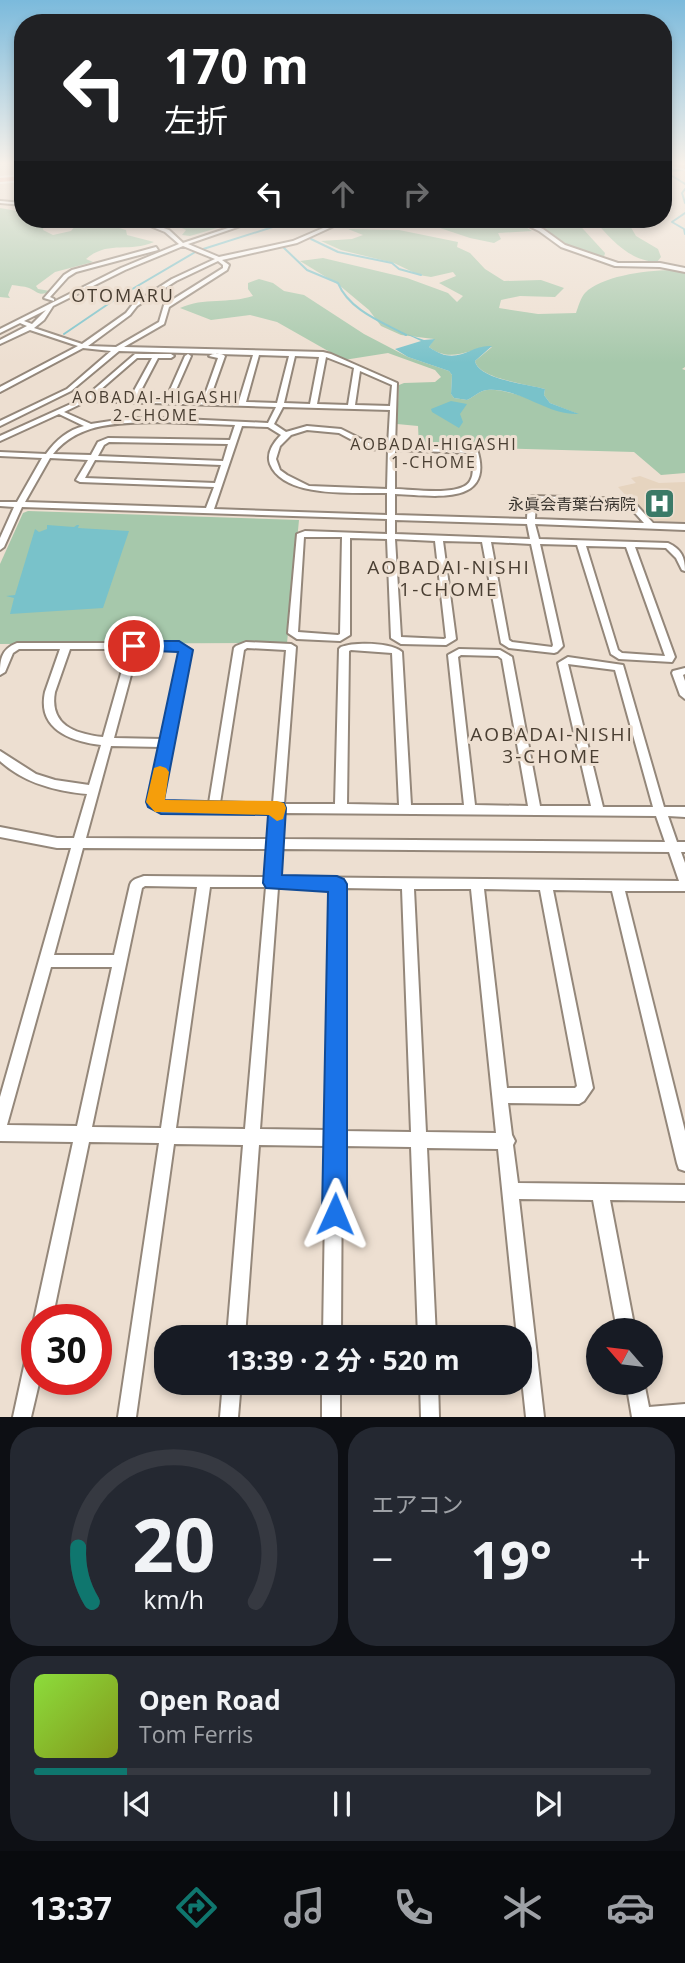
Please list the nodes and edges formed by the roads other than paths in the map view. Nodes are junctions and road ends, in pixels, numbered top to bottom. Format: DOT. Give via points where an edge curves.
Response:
graph roads {
  1 [pos="165,230"];
  2 [pos="219,230"];
  3 [pos="221,230"];
  4 [pos="322,230"];
  5 [pos="541,230"];
  6 [pos="180,242"];
  7 [pos="162,250"];
  8 [pos="219,259"];
  9 [pos="685,270"];
  10 [pos="51,303"];
  11 [pos="19,321"];
  12 [pos="29,328"];
  13 [pos="0,329"];
  14 [pos="0,342"];
  15 [pos="83,346"];
  16 [pos="118,348"];
  17 [pos="257,352"];
  18 [pos="293,353"];
  19 [pos="323,354"];
  20 [pos="156,356"];
  21 [pos="188,356"];
  22 [pos="357,368"];
  23 [pos="0,390"];
  24 [pos="86,399"];
  25 [pos="132,401"];
  26 [pos="168,402"];
  27 [pos="205,403"];
  28 [pos="242,404"];
  29 [pos="280,405"];
  30 [pos="313,406"];
  31 [pos="351,407"];
  32 [pos="393,408"];
  33 [pos="59,412"];
  34 [pos="0,424"];
  35 [pos="239,424"];
  36 [pos="88,425"];
  37 [pos="270,425"];
  38 [pos="285,434"];
  39 [pos="0,439"];
  40 [pos="233,442"];
  41 [pos="390,449"];
  42 [pos="3,455"];
  43 [pos="48,457"];
  44 [pos="92,459"];
  45 [pos="226,463"];
  46 [pos="0,464"];
  47 [pos="218,485"];
  48 [pos="390,491"];
  49 [pos="0,504"];
  50 [pos="20,505"];
  51 [pos="209,512"];
  52 [pos="389,518"];
  53 [pos="531,523"];
  54 [pos="652,527"];
  55 [pos="685,527"];
  56 [pos="346,536"];
  57 [pos="389,537"];
  58 [pos="439,539"];
  59 [pos="486,541"];
  60 [pos="534,542"];
  61 [pos="581,544"];
  62 [pos="630,546"];
  63 [pos="0,547"];
  64 [pos="685,568"];
  65 [pos="66,646"];
  66 [pos="134,646"];
  67 [pos="685,671"];
  68 [pos="0,672"];
  69 [pos="685,695"];
  70 [pos="108,742"];
  71 [pos="166,743"];
  72 [pos="0,755"];
  73 [pos="94,790"];
  74 [pos="214,807"];
  75 [pos="277,808"];
  76 [pos="341,808"];
  77 [pos="405,808"];
  78 [pos="470,810"];
  79 [pos="535,810"];
  80 [pos="598,811"];
  81 [pos="660,812"];
  82 [pos="685,812"];
  83 [pos="0,832"];
  84 [pos="79,844"];
  85 [pos="275,844"];
  86 [pos="680,847"];
  87 [pos="685,880"];
  88 [pos="204,882"];
  89 [pos="272,883"];
  90 [pos="337,884"];
  91 [pos="408,884"];
  92 [pos="477,885"];
  93 [pos="546,886"];
  94 [pos="685,886"];
  95 [pos="617,887"];
  96 [pos="45,961"];
  97 [pos="120,961"];
  98 [pos="500,1095"];
  99 [pos="0,1124"];
  100 [pos="0,1133"];
  101 [pos="82,1135"];
  102 [pos="168,1136"];
  103 [pos="253,1138"];
  104 [pos="336,1140"];
  105 [pos="419,1140"];
  106 [pos="507,1141"];
  107 [pos="682,1142"];
  108 [pos="685,1163"];
  109 [pos="510,1191"];
  110 [pos="600,1192"];
  111 [pos="685,1193"];
  112 [pos="46,1304"];
  113 [pos="624,1318"];
  114 [pos="237,1325"];
  115 [pos="332,1325"];
  116 [pos="427,1325"];
  117 [pos="27,1395"];
  118 [pos="231,1395"];
  119 [pos="331,1395"];
  120 [pos="429,1395"];
  121 [pos="637,1395"];
  122 [pos="685,1413"];
  123 [pos="641,1416"];
  124 [pos="22,1417"];
  125 [pos="127,1417"];
  126 [pos="229,1417"];
  127 [pos="331,1417"];
  128 [pos="430,1417"];
  129 [pos="535,1417"];
  1 -- 6 [label="street"];
  2 -- 6 [label="street"];
  3 -- 6 [label="street"];
  4 -- 8 [label="street" via="295,242"];
  5 -- 9 [label="street" via="563,246 617,265"];
  6 -- 7 [label="street"];
  6 -- 8 [label="street"];
  6 -- 10 [label="street"];
  7 -- 10 [label="street"];
  7 -- 10 [label="street" via="75,271 47,298"];
  8 -- 15 [label="street" via="174,280"];
  8 -- 16 [label="street" via="225,269 166,306 162,323"];
  10 -- 11 [label="street"];
  10 -- 12 [label="street" via="46,316"];
  10 -- 13 [label="street"];
  11 -- 12 [label="street"];
  11 -- 13 [label="street"];
  12 -- 14 [label="street"];
  12 -- 15 [label="street"];
  15 -- 16 [label="street"];
  15 -- 23 [label="street"];
  16 -- 17 [label="street"];
  16 -- 34 [label="street" via="69,390"];
  17 -- 18 [label="street"];
  17 -- 28 [label="street"];
  18 -- 19 [label="street"];
  18 -- 29 [label="street"];
  19 -- 22 [label="street"];
  19 -- 30 [label="street"];
  20 -- 21 [label="street"];
  20 -- 24 [label="street" via="135,356"];
  20 -- 25 [label="street"];
  21 -- 26 [label="street"];
  21 -- 27 [label="street" via="222,356"];
  22 -- 31 [label="street"];
  22 -- 32 [label="street" via="395,384"];
  24 -- 25 [label="street"];
  24 -- 33 [label="street"];
  25 -- 26 [label="street"];
  26 -- 27 [label="street"];
  27 -- 28 [label="street"];
  28 -- 29 [label="street"];
  29 -- 30 [label="street"];
  29 -- 37 [label="street"];
  30 -- 31 [label="street"];
  31 -- 32 [label="street"];
  32 -- 41 [label="street"];
  33 -- 36 [label="street"];
  33 -- 39 [label="street"];
  35 -- 36 [label="street" via="133,421"];
  35 -- 37 [label="street"];
  35 -- 40 [label="street"];
  36 -- 43 [label="street" via="68,434"];
  37 -- 38 [label="street"];
  38 -- 41 [label="street" via="329,428 372,447"];
  38 -- 48 [label="street" via="272,459 277,471 292,482 308,488"];
  40 -- 44 [label="street" via="118,438 102,444"];
  40 -- 45 [label="street"];
  41 -- 48 [label="street"];
  41 -- 48 [label="street" via="474,452 478,471 476,480 464,491"];
  42 -- 43 [label="street"];
  42 -- 46 [label="street"];
  43 -- 44 [label="street"];
  43 -- 50 [label="street"];
  44 -- 45 [label="street"];
  44 -- 47 [label="street" via="80,480"];
  45 -- 47 [label="street"];
  47 -- 51 [label="street"];
  48 -- 52 [label="street"];
  49 -- 50 [label="street"];
  50 -- 51 [label="street"];
  50 -- 63 [label="street"];
  51 -- 52 [label="street"];
  52 -- 53 [label="street"];
  52 -- 57 [label="street"];
  53 -- 54 [label="street"];
  53 -- 54 [label="street" via="532,498 628,500"];
  53 -- 60 [label="street"];
  54 -- 55 [label="street"];
  56 -- 56 [label="street" via="345,635 298,636 293,633 300,536"];
  56 -- 57 [label="street"];
  57 -- 58 [label="street"];
  57 -- 58 [label="street" via="396,638 401,641 451,639"];
  58 -- 59 [label="street"];
  59 -- 60 [label="street"];
  59 -- 60 [label="street" via="504,641 554,650 558,646"];
  60 -- 61 [label="street"];
  61 -- 62 [label="street"];
  61 -- 62 [label="street" via="614,652 668,660"];
  62 -- 64 [label="street" via="668,546"];
  65 -- 66 [label="street"];
  65 -- 68 [label="street" via="17,646 9,651"];
  65 -- 70 [label="street" via="49,710 57,726 68,734"];
  66 -- 70 [label="street"];
  66 -- 71 [label="street" via="186,650"];
  67 -- 69 [label="street" via="677,673"];
  70 -- 71 [label="street"];
  70 -- 73 [label="street"];
  71 -- 74 [label="street" via="155,802 161,807"];
  72 -- 73 [label="street" via="34,780"];
  73 -- 84 [label="street"];
  74 -- 75 [label="street"];
  74 -- 75 [label="street" via="239,648 285,645 291,648"];
  75 -- 76 [label="street"];
  75 -- 85 [label="street"];
  76 -- 77 [label="street"];
  76 -- 77 [label="street" via="344,649 350,647 397,652"];
  77 -- 78 [label="street"];
  78 -- 79 [label="street"];
  78 -- 79 [label="street" via="453,655 459,652 507,657"];
  79 -- 80 [label="street"];
  80 -- 81 [label="street"];
  80 -- 81 [label="street" via="563,663 568,660 619,667"];
  81 -- 82 [label="street"];
  81 -- 86 [label="street"];
  83 -- 84 [label="street"];
  84 -- 85 [label="street"];
  84 -- 96 [label="street"];
  85 -- 86 [label="street"];
  85 -- 89 [label="street"];
  86 -- 87 [label="street"];
  88 -- 89 [label="street"];
  88 -- 97 [label="street" via="144,881 136,885"];
  88 -- 102 [label="street"];
  89 -- 90 [label="street"];
  89 -- 103 [label="street"];
  90 -- 91 [label="street"];
  90 -- 104 [label="street"];
  91 -- 92 [label="street"];
  91 -- 105 [label="street"];
  92 -- 93 [label="street"];
  92 -- 98 [label="street"];
  93 -- 95 [label="street"];
  93 -- 98 [label="street" via="584,1088 579,1096"];
  94 -- 95 [label="street"];
  95 -- 107 [label="street"];
  96 -- 97 [label="street"];
  96 -- 99 [label="street"];
  97 -- 101 [label="street"];
  98 -- 106 [label="street"];
  100 -- 101 [label="street"];
  101 -- 102 [label="street"];
  101 -- 112 [label="street"];
  102 -- 103 [label="street"];
  102 -- 125 [label="street"];
  103 -- 104 [label="street"];
  103 -- 114 [label="street"];
  104 -- 105 [label="street"];
  104 -- 115 [label="street"];
  105 -- 106 [label="street"];
  105 -- 116 [label="street"];
  106 -- 109 [label="street"];
  107 -- 108 [label="street"];
  109 -- 110 [label="street"];
  109 -- 129 [label="street"];
  110 -- 111 [label="street"];
  110 -- 113 [label="street"];
  117 -- 124 [label="street"];
  118 -- 126 [label="street"];
  119 -- 127 [label="street"];
  120 -- 128 [label="street"];
  121 -- 123 [label="street"];
  122 -- 123 [label="street"];
}
